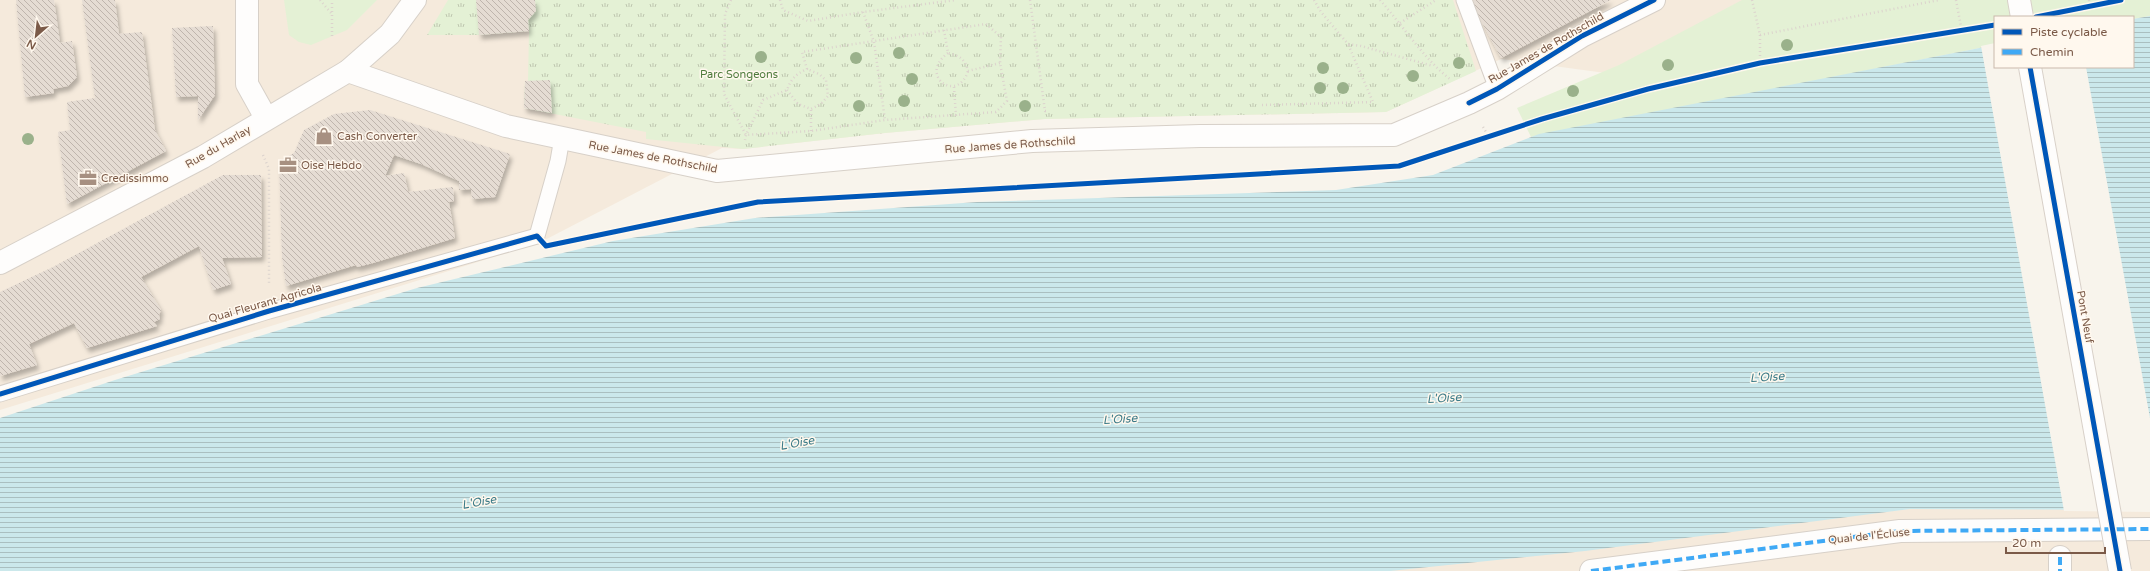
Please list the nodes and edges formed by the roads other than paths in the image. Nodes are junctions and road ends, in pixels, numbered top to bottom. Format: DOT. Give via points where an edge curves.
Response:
graph roads {
  1 [pos="246,0"];
  2 [pos="415,0"];
  3 [pos="1464,0"];
  4 [pos="1654,0"];
  5 [pos="2019,0"];
  6 [pos="2022,16"];
  7 [pos="2030,68"];
  8 [pos="348,71"];
  9 [pos="1497,88"];
  10 [pos="266,118"];
  11 [pos="562,138"];
  12 [pos="0,263"];
  13 [pos="0,394"];
  14 [pos="2150,529"];
  15 [pos="1591,571"];
  16 [pos="2120,571"];
  1 -- 10 [label="street" via="247,84"];
  2 -- 8 [label="street, Rue du Harlay" via="390,34"];
  3 -- 9 [label="lane"];
  4 -- 9 [label="street, Rue James de Rothschild" via="1582,36"];
  5 -- 6 [label="street"];
  7 -- 16 [label="street, Pont Neuf, bridge"];
  8 -- 10 [label="street, Rue du Harlay"];
  8 -- 11 [label="street, Rue James de Rothschild" via="506,126"];
  9 -- 11 [label="street, Rue James de Rothschild" via="1469,103 1394,135 1200,136 1032,141 717,171"];
  10 -- 12 [label="street, Rue du Harlay" via="203,157"];
  11 -- 13 [label="lane, Quai Fleurant Agricola" via="538,236 269,311"];
  14 -- 15 [label="street, Quai de l'Écluse" via="1900,531"];
}
